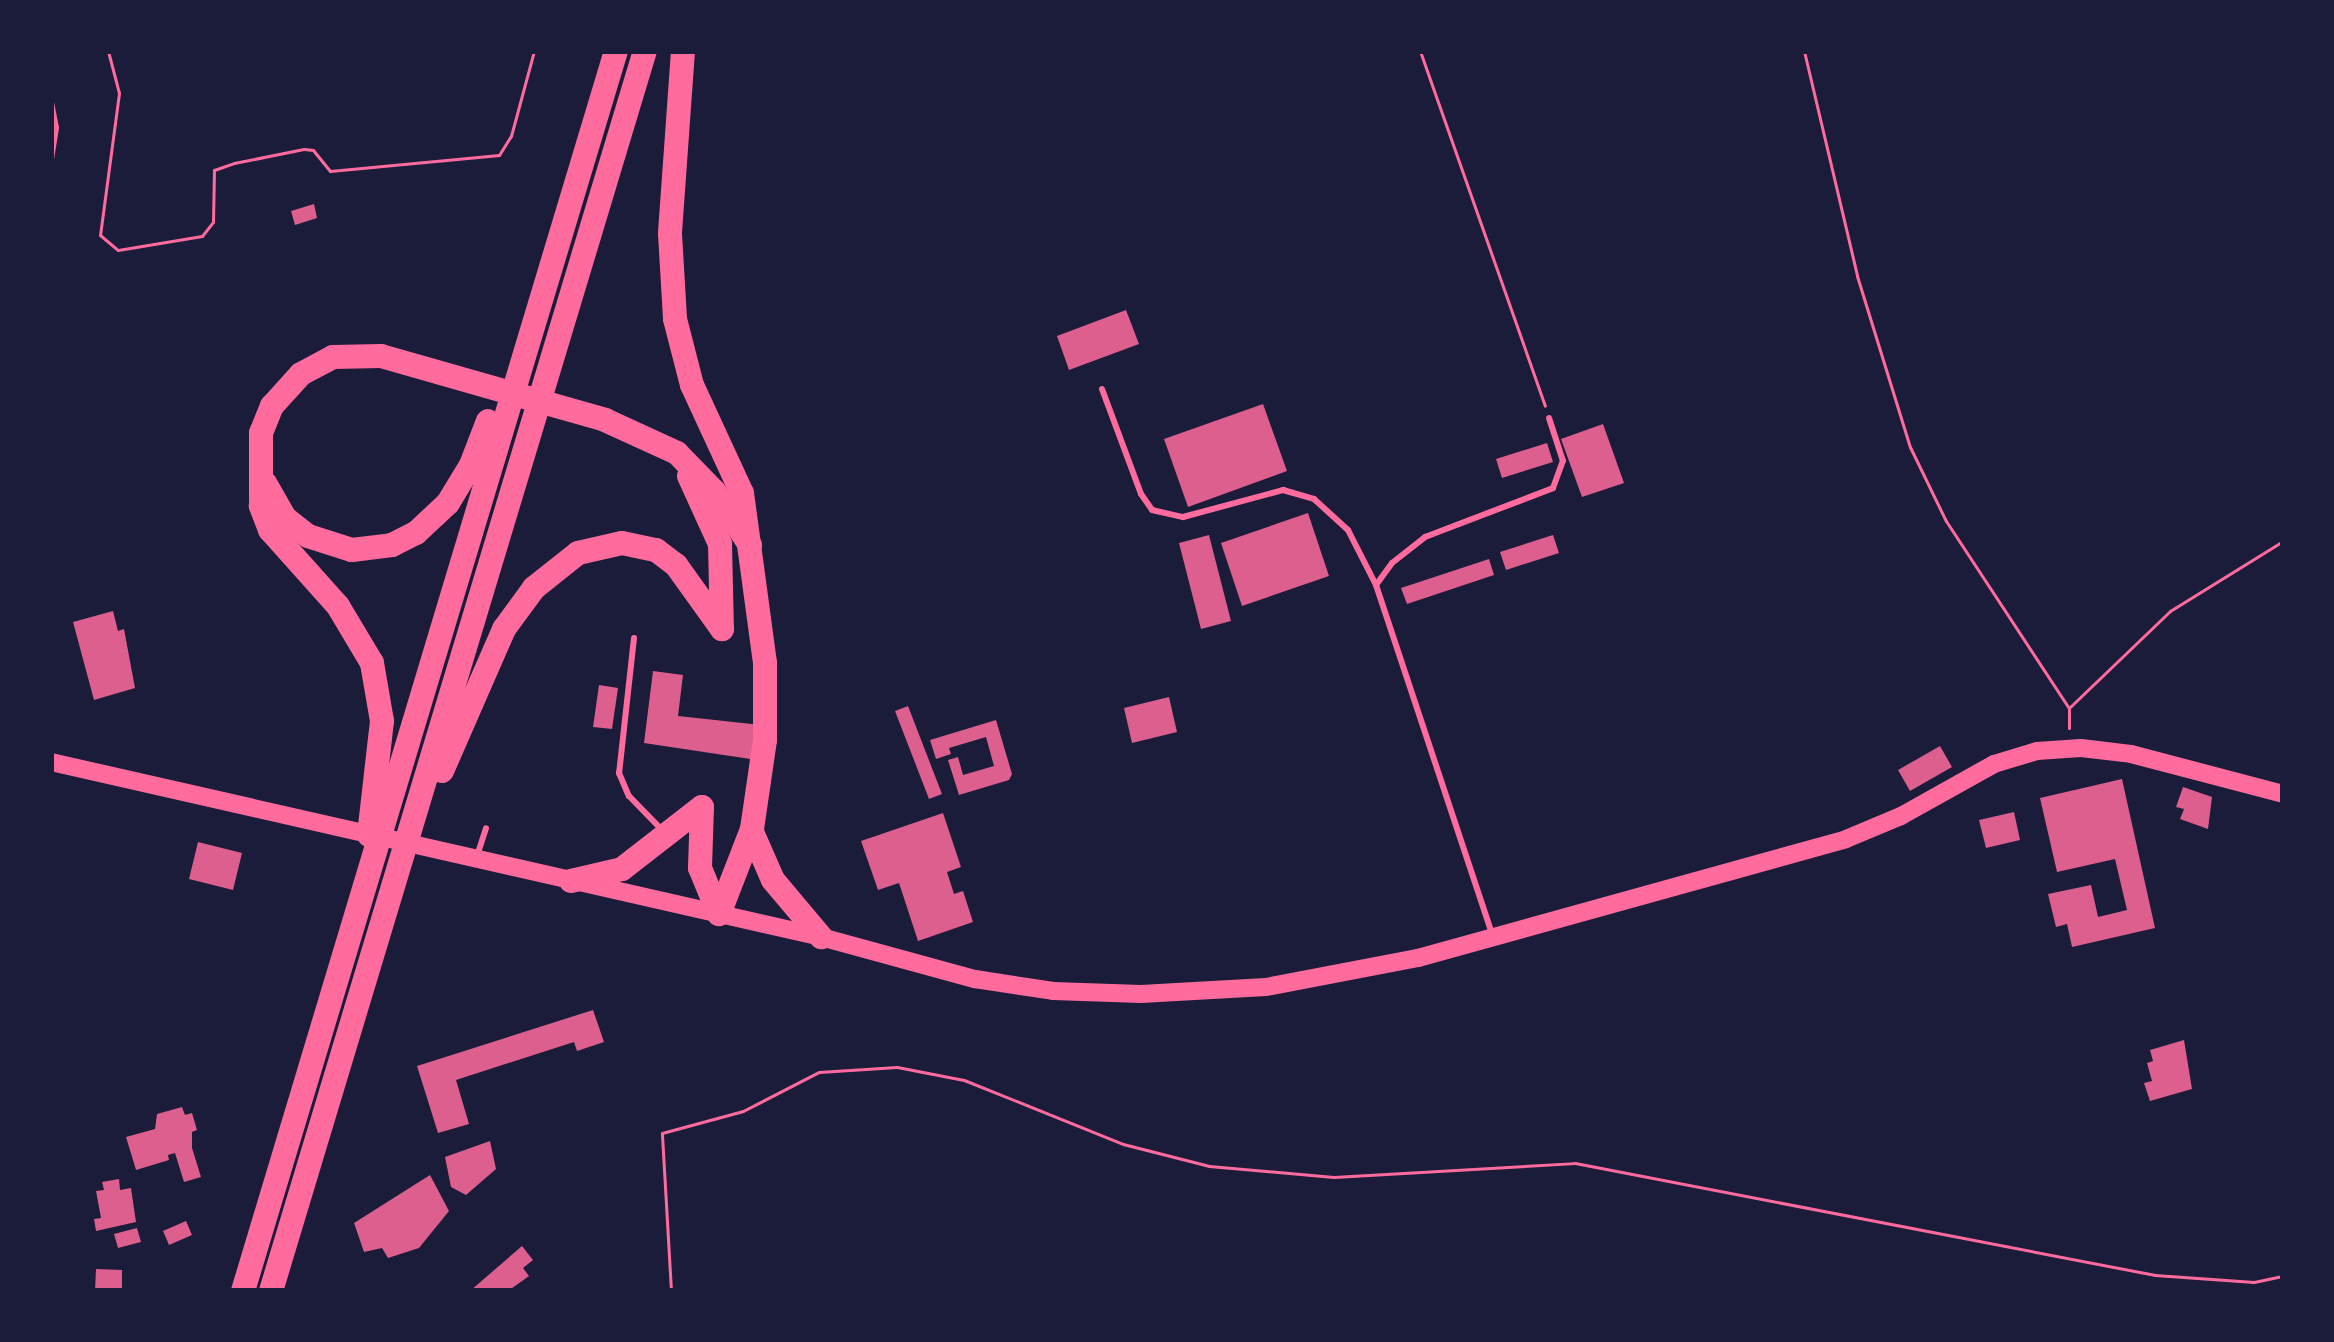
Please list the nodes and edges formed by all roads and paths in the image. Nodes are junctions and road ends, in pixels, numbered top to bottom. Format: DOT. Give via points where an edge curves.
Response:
graph roads {
  1 [pos="108,51"];
  2 [pos="534,51"];
  3 [pos="645,51"];
  4 [pos="683,51"];
  5 [pos="1420,51"];
  6 [pos="1804,51"];
  7 [pos="613,59"];
  8 [pos="51,102"];
  9 [pos="51,159"];
  10 [pos="1102,389"];
  11 [pos="1549,418"];
  12 [pos="677,453"];
  13 [pos="258,469"];
  14 [pos="2283,541"];
  15 [pos="750,544"];
  16 [pos="1376,585"];
  17 [pos="634,638"];
  18 [pos="2069,708"];
  19 [pos="2069,748"];
  20 [pos="51,762"];
  21 [pos="2283,794"];
  22 [pos="486,828"];
  23 [pos="752,829"];
  24 [pos="669,838"];
  25 [pos="476,860"];
  26 [pos="368,878"];
  27 [pos="571,881"];
  28 [pos="719,914"];
  29 [pos="821,937"];
  30 [pos="1493,938"];
  31 [pos="350,1028"];
  32 [pos="2283,1276"];
  33 [pos="243,1291"];
  34 [pos="271,1291"];
  35 [pos="671,1291"];
  1 -- 2 [label="path" via="119,93 100,235 118,250 202,236 213,222 214,170 234,163 304,149 330,171 499,155"];
  3 -- 31 [label="highway"];
  4 -- 15 [label="highway" via="670,211 674,319 698,400 739,482"];
  5 -- 11 [label="path"];
  6 -- 18 [label="path" via="1857,276 1910,447 1946,521"];
  7 -- 13 [label="highway" via="483,438 448,503 406,539 352,550 291,524"];
  7 -- 26 [label="highway"];
  8 -- 9 [label="lane"];
  10 -- 16 [label="lane" via="1152,510 1183,518 1266,491 1300,492 1348,530"];
  11 -- 16 [label="lane" via="1562,461 1552,488 1425,537"];
  12 -- 13 [label="highway" via="605,420 367,354 324,360 293,382 272,406"];
  12 -- 15 [label="highway"];
  12 -- 31 [label="highway" via="720,544 722,628 676,565 635,544 592,547 534,588 504,629 463,718"];
  13 -- 26 [label="highway" via="267,525 348,619 376,676 382,722"];
  14 -- 18 [label="path" via="2170,611"];
  15 -- 23 [label="highway" via="766,694"];
  16 -- 30 [label="lane"];
  17 -- 24 [label="lane" via="619,773 629,796"];
  18 -- 19 [label="path"];
  19 -- 21 [label="main road" via="2144,757"];
  19 -- 30 [label="main road" via="1994,764 1846,838"];
  20 -- 25 [label="main road"];
  22 -- 25 [label="lane"];
  23 -- 28 [label="highway"];
  23 -- 29 [label="highway" via="773,880"];
  24 -- 27 [label="highway" via="622,869"];
  24 -- 28 [label="highway" via="702,807 700,868"];
  25 -- 27 [label="main road"];
  26 -- 33 [label="highway"];
  27 -- 28 [label="main road"];
  28 -- 29 [label="main road"];
  29 -- 30 [label="main road" via="992,982 1142,994 1326,979"];
  31 -- 34 [label="highway"];
  32 -- 35 [label="path" via="2254,1282 2155,1275 1575,1163 1334,1177 1209,1166 1123,1144 964,1080 897,1067 819,1072 743,1111 662,1133"];
}
